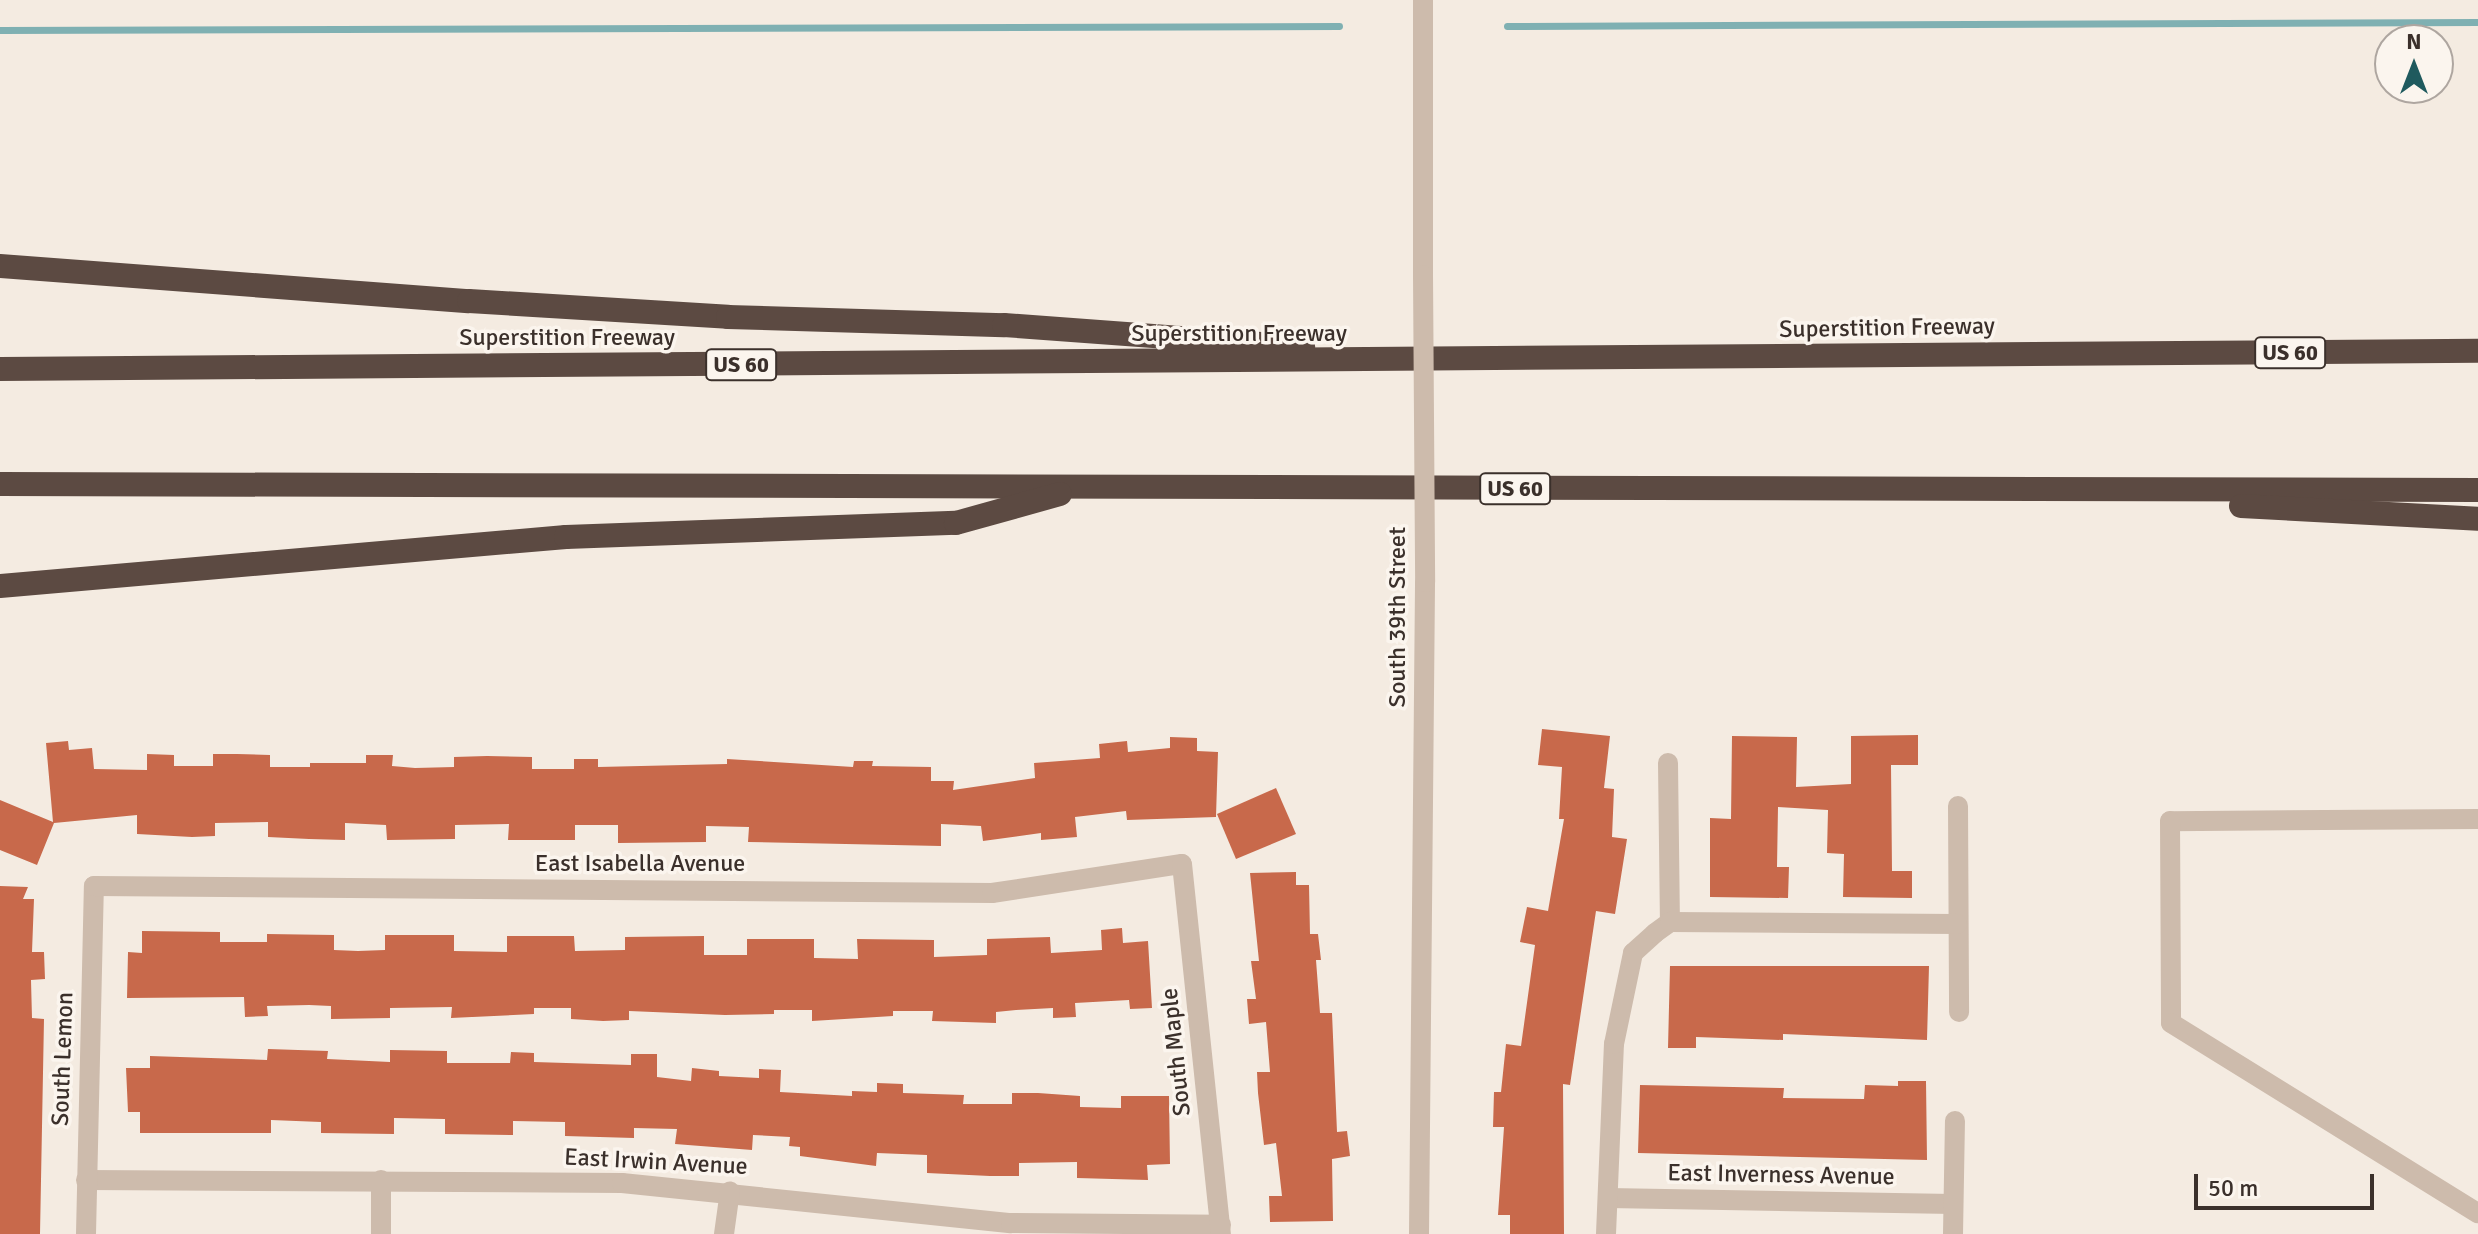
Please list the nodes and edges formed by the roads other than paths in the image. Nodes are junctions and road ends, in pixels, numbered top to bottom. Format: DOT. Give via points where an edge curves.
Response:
graph roads {
  1 [pos="1423,0"];
  2 [pos="0,266"];
  3 [pos="2478,351"];
  4 [pos="1481,360"];
  5 [pos="0,369"];
  6 [pos="0,484"];
  7 [pos="1090,486"];
  8 [pos="2478,490"];
  9 [pos="2102,495"];
  10 [pos="2478,519"];
  11 [pos="0,586"];
  12 [pos="1668,763"];
  13 [pos="1958,806"];
  14 [pos="2478,819"];
  15 [pos="1182,864"];
  16 [pos="94,886"];
  17 [pos="1670,922"];
  18 [pos="1957,924"];
  19 [pos="1959,1012"];
  20 [pos="1955,1121"];
  21 [pos="86,1180"];
  22 [pos="381,1180"];
  23 [pos="730,1191"];
  24 [pos="1608,1198"];
  25 [pos="1953,1204"];
  26 [pos="2478,1213"];
  27 [pos="1221,1229"];
  28 [pos="86,1234"];
  29 [pos="381,1234"];
  30 [pos="724,1234"];
  31 [pos="1419,1234"];
  32 [pos="1606,1234"];
  33 [pos="1953,1234"];
  1 -- 31 [label="street, South 39th Street, bridge"];
  2 -- 4 [label="highway" via="485,302 728,317 1004,325"];
  3 -- 4 [label="highway, Superstition Freeway / US 60"];
  4 -- 5 [label="highway, Superstition Freeway / US 60"];
  6 -- 7 [label="highway, US 60"];
  7 -- 9 [label="highway, US 60"];
  7 -- 11 [label="highway" via="956,523 566,537"];
  8 -- 9 [label="highway"];
  9 -- 10 [label="highway"];
  12 -- 17 [label="street"];
  13 -- 18 [label="street"];
  14 -- 26 [label="street" via="2170,821 2171,1023"];
  15 -- 16 [label="street, East Isabella Avenue" via="992,893"];
  15 -- 27 [label="street, South Maple"];
  16 -- 21 [label="street, South Lemon"];
  17 -- 18 [label="street"];
  17 -- 24 [label="street" via="1633,953 1614,1044"];
  18 -- 19 [label="street"];
  20 -- 25 [label="street"];
  21 -- 22 [label="street, East Irwin Avenue"];
  21 -- 28 [label="street, South Lemon"];
  22 -- 23 [label="street, East Irwin Avenue" via="622,1183"];
  22 -- 29 [label="street"];
  23 -- 27 [label="street, East Irwin Avenue" via="1011,1223"];
  23 -- 30 [label="street"];
  24 -- 25 [label="street, East Inverness Avenue"];
  24 -- 32 [label="street"];
  25 -- 33 [label="street"];
}
